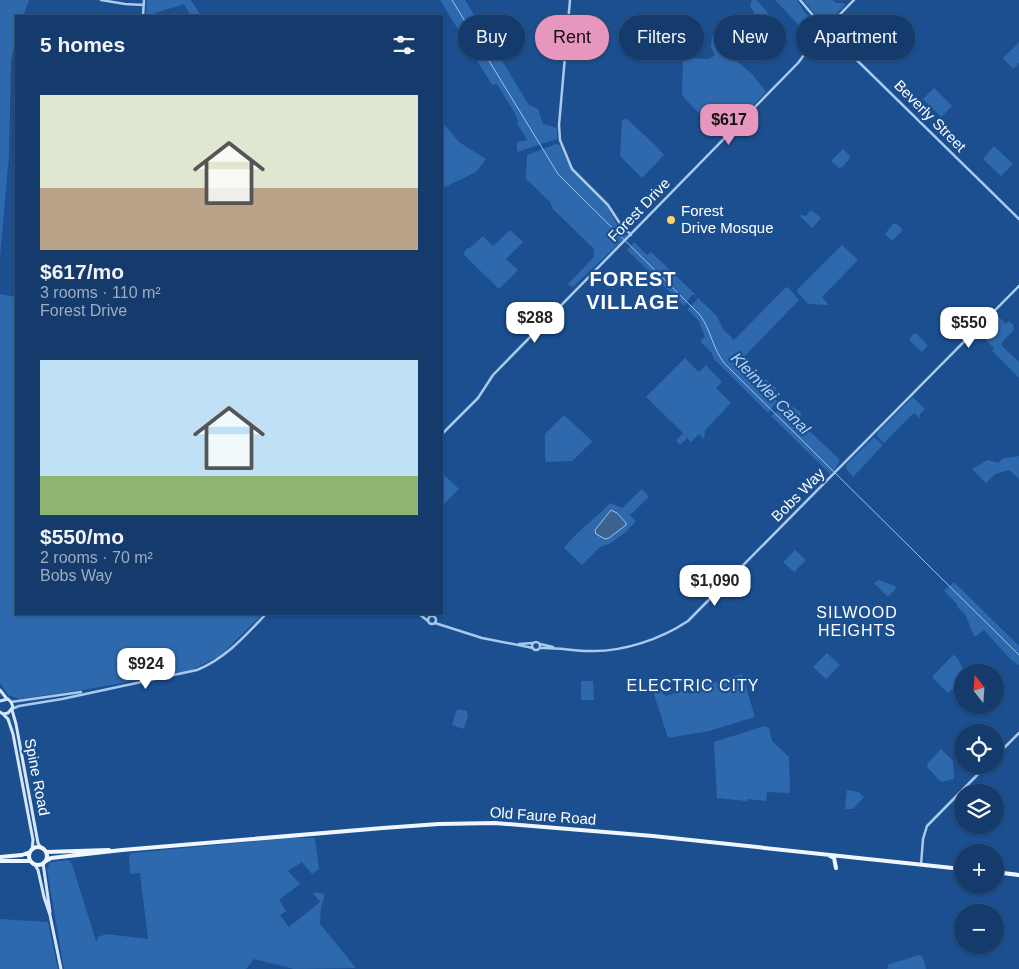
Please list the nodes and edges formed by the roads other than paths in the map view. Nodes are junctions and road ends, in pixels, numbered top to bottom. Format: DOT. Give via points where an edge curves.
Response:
graph roads {
  1 [pos="101,0"];
  2 [pos="144,0"];
  3 [pos="570,0"];
  4 [pos="800,0"];
  5 [pos="854,0"];
  6 [pos="144,5"];
  7 [pos="143,15"];
  8 [pos="813,15"];
  9 [pos="839,15"];
  10 [pos="800,60"];
  11 [pos="857,60"];
  12 [pos="1019,219"];
  13 [pos="630,236"];
  14 [pos="1019,286"];
  15 [pos="443,433"];
  16 [pos="265,615"];
  17 [pos="422,615"];
  18 [pos="424,615"];
  19 [pos="430,617"];
  20 [pos="437,620"];
  21 [pos="428,621"];
  22 [pos="435,623"];
  23 [pos="447,626"];
  24 [pos="534,643"];
  25 [pos="518,644"];
  26 [pos="540,644"];
  27 [pos="533,648"];
  28 [pos="540,648"];
  29 [pos="557,648"];
  30 [pos="0,690"];
  31 [pos="90,691"];
  32 [pos="7,699"];
  33 [pos="0,701"];
  34 [pos="12,702"];
  35 [pos="12,710"];
  36 [pos="2,713"];
  37 [pos="1019,733"];
  38 [pos="1004,748"];
  39 [pos="978,774"];
  40 [pos="41,848"];
  41 [pos="122,850"];
  42 [pos="31,851"];
  43 [pos="46,852"];
  44 [pos="826,854"];
  45 [pos="0,858"];
  46 [pos="0,861"];
  47 [pos="30,861"];
  48 [pos="45,862"];
  49 [pos="35,865"];
  50 [pos="921,865"];
  51 [pos="836,868"];
  52 [pos="954,868"];
  53 [pos="1004,873"];
  54 [pos="1019,875"];
  55 [pos="50,915"];
  56 [pos="61,969"];
  1 -- 6 [label="street"];
  2 -- 6 [label="street"];
  3 -- 13 [label="street" via="560,140 572,169 608,205"];
  4 -- 8 [label="street, Beverly Street"];
  5 -- 9 [label="street, Forest Drive"];
  6 -- 7 [label="street"];
  10 -- 13 [label="street, Forest Drive"];
  11 -- 12 [label="street, Beverly Street"];
  13 -- 15 [label="street, Forest Drive" via="493,375 478,398"];
  14 -- 29 [label="street, Bobs Way" via="699,612 662,635 611,650 590,652"];
  16 -- 31 [label="street" via="228,653 202,668"];
  17 -- 21 [label="street"];
  18 -- 19 [label="street"];
  19 -- 20 [label="street"];
  19 -- 21 [label="street"];
  20 -- 22 [label="street"];
  20 -- 23 [label="street"];
  21 -- 22 [label="street"];
  22 -- 23 [label="street"];
  23 -- 25 [label="street" via="482,638"];
  24 -- 25 [label="street"];
  24 -- 26 [label="street"];
  24 -- 27 [label="street"];
  25 -- 27 [label="street"];
  26 -- 28 [label="street"];
  26 -- 29 [label="street, Bobs Way"];
  27 -- 28 [label="street"];
  28 -- 29 [label="street, Bobs Way"];
  30 -- 32 [label="main road"];
  31 -- 34 [label="street"];
  31 -- 35 [label="street"];
  32 -- 33 [label="main road"];
  32 -- 34 [label="main road"];
  34 -- 35 [label="main road, Spine Road"];
  35 -- 36 [label="main road"];
  35 -- 40 [label="main road, Spine Road"];
  36 -- 42 [label="main road, Spine Road" via="13,734 33,840"];
  37 -- 38 [label="street"];
  39 -- 50 [label="street" via="927,826"];
  40 -- 42 [label="main road"];
  40 -- 43 [label="main road"];
  41 -- 43 [label="main road, Old Faure Road"];
  41 -- 44 [label="main road, Old Faure Road" via="429,825 495,823"];
  41 -- 48 [label="main road, Old Faure Road" via="51,858"];
  42 -- 45 [label="main road"];
  42 -- 47 [label="main road, Spine Road"];
  43 -- 48 [label="main road"];
  44 -- 50 [label="main road, Old Faure Road"];
  44 -- 51 [label="main road" via="834,858"];
  46 -- 47 [label="main road"];
  47 -- 49 [label="main road"];
  48 -- 49 [label="main road"];
  48 -- 55 [label="main road" via="43,870"];
  49 -- 55 [label="main road"];
  50 -- 52 [label="main road, Old Faure Road"];
  53 -- 54 [label="main road"];
  55 -- 56 [label="main road"];
}
